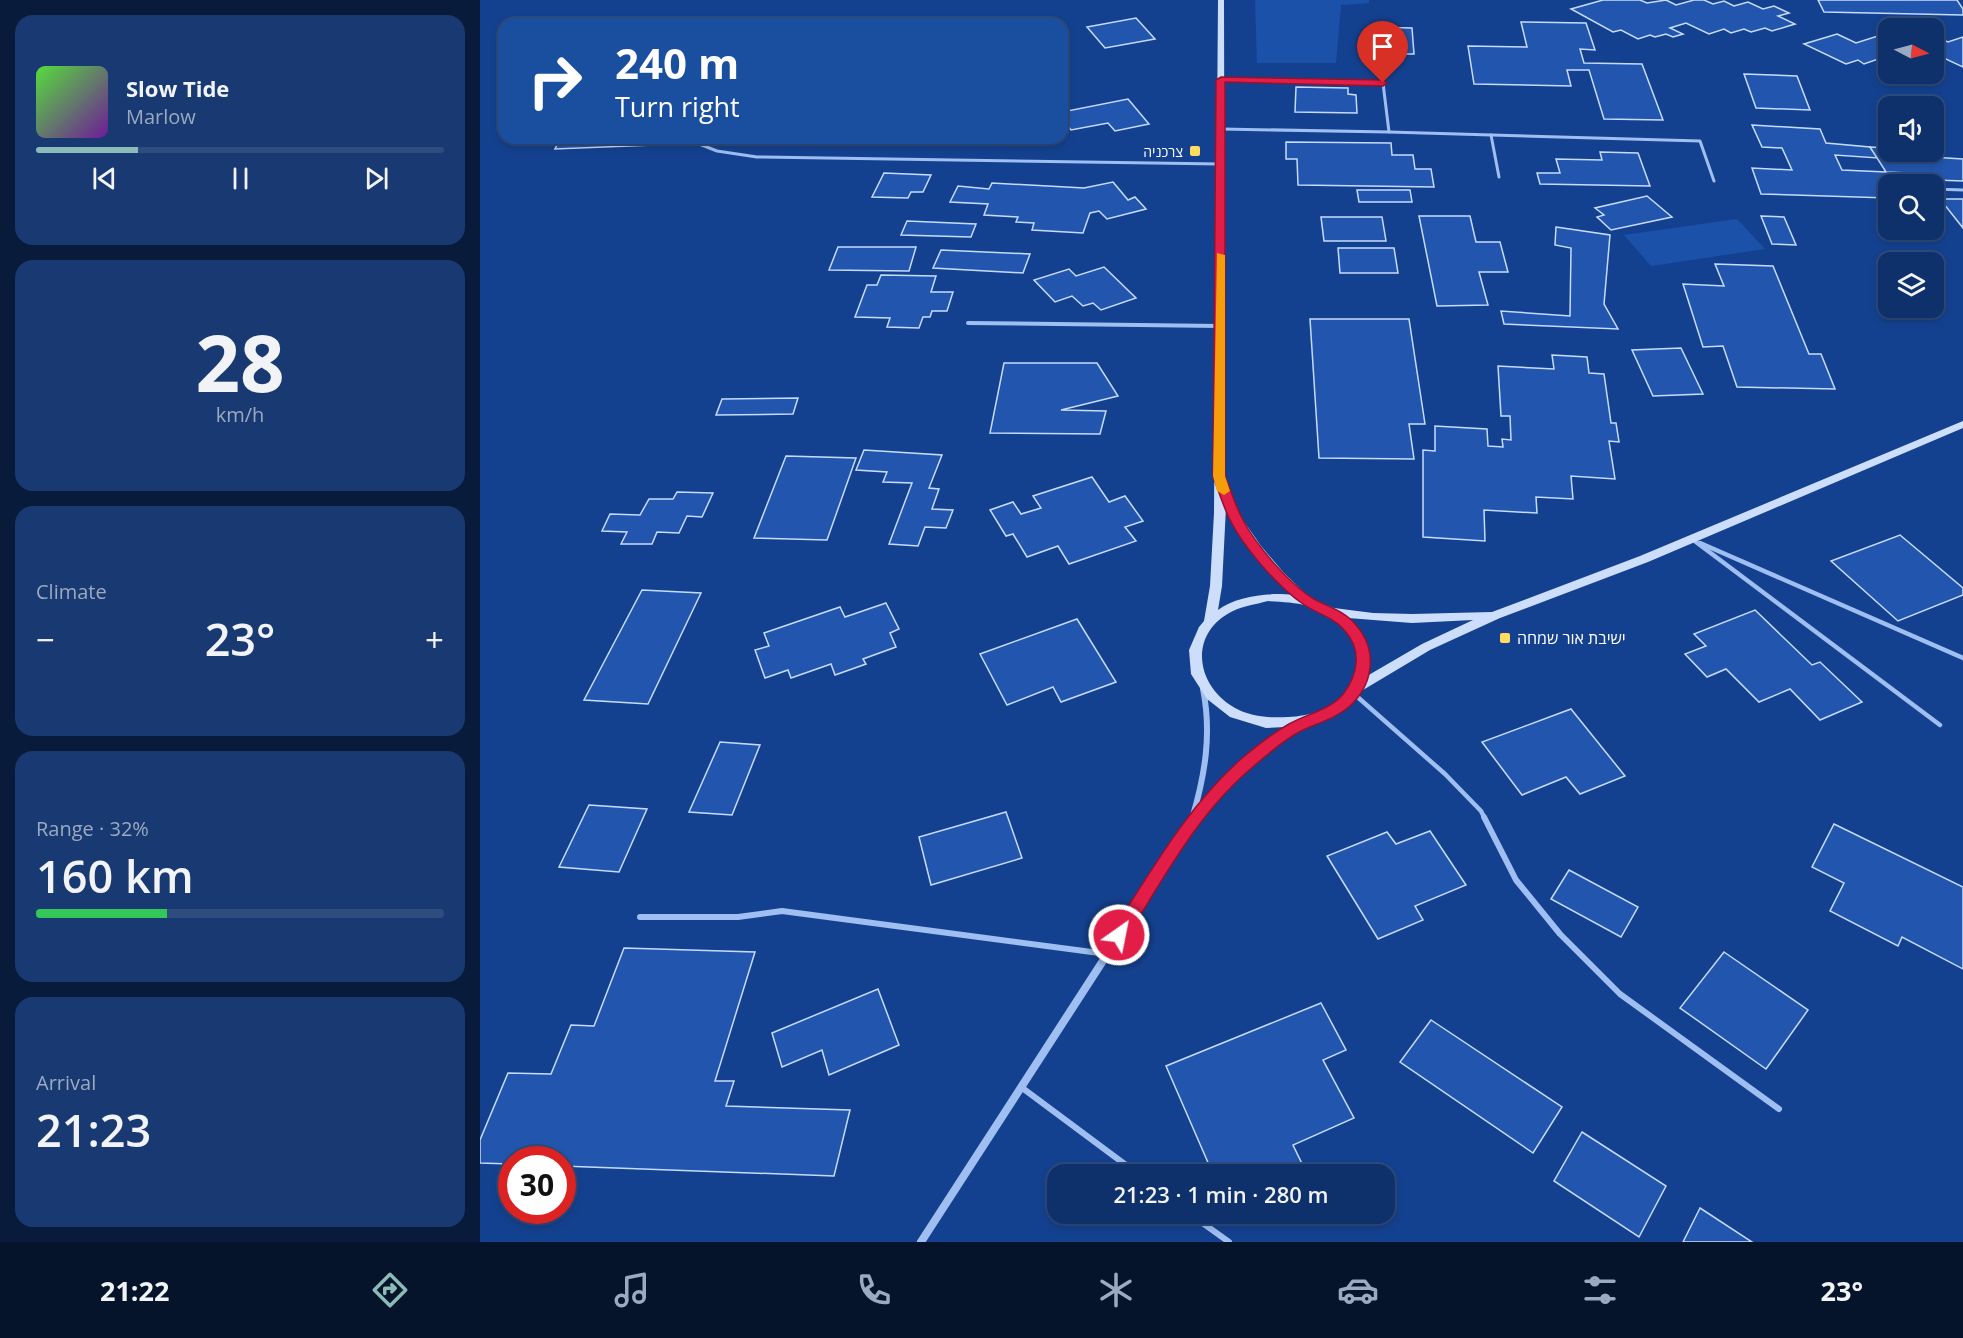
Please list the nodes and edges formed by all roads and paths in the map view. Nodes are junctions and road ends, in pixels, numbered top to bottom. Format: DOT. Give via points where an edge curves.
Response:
graph roads {
  1 [pos="1221,0"];
  2 [pos="1221,80"];
  3 [pos="1221,129"];
  4 [pos="1389,132"];
  5 [pos="1491,135"];
  6 [pos="699,144"];
  7 [pos="1220,164"];
  8 [pos="1499,177"];
  9 [pos="1714,181"];
  10 [pos="1944,189"];
  11 [pos="1963,190"];
  12 [pos="968,323"];
  13 [pos="1220,326"];
  14 [pos="1963,424"];
  15 [pos="1219,476"];
  16 [pos="1692,539"];
  17 [pos="1310,602"];
  18 [pos="1330,611"];
  19 [pos="1496,615"];
  20 [pos="1210,622"];
  21 [pos="1963,658"];
  22 [pos="1203,688"];
  23 [pos="1355,691"];
  24 [pos="1307,721"];
  25 [pos="1940,725"];
  26 [pos="1191,823"];
  27 [pos="640,917"];
  28 [pos="1107,954"];
  29 [pos="1021,1087"];
  30 [pos="1779,1109"];
  31 [pos="1125,1164"];
  32 [pos="1205,1224"];
  33 [pos="921,1242"];
  34 [pos="1229,1242"];
  1 -- 2 [label="street"];
  2 -- 3 [label="street"];
  2 -- 4 [label="lane" via="1383,83"];
  3 -- 4 [label="lane"];
  3 -- 7 [label="street"];
  4 -- 5 [label="lane"];
  5 -- 8 [label="lane"];
  5 -- 9 [label="lane" via="1700,141"];
  6 -- 7 [label="lane" via="757,157"];
  7 -- 13 [label="street"];
  10 -- 11 [label="lane"];
  12 -- 13 [label="lane"];
  13 -- 15 [label="street"];
  14 -- 16 [label="street"];
  15 -- 17 [label="street" via="1228,504 1246,535 1273,568"];
  15 -- 20 [label="street" via="1218,549"];
  16 -- 19 [label="street"];
  16 -- 21 [label="lane"];
  16 -- 25 [label="lane"];
  17 -- 18 [label="street"];
  17 -- 20 [label="street" via="1285,597 1252,599 1224,610"];
  18 -- 19 [label="street" via="1416,619"];
  18 -- 23 [label="street" via="1352,628 1363,651 1362,677"];
  19 -- 23 [label="street" via="1426,647"];
  20 -- 22 [label="street" via="1194,651"];
  22 -- 24 [label="street" via="1224,708 1254,720"];
  22 -- 26 [label="street" via="1208,746"];
  23 -- 24 [label="street" via="1336,708"];
  23 -- 30 [label="lane" via="1481,811 1516,880 1560,934 1620,994"];
  24 -- 26 [label="street" via="1247,763"];
  26 -- 28 [label="street"];
  27 -- 28 [label="lane" via="738,917 782,911"];
  28 -- 29 [label="street"];
  29 -- 31 [label="lane"];
  29 -- 33 [label="street"];
  32 -- 34 [label="lane"];
}
